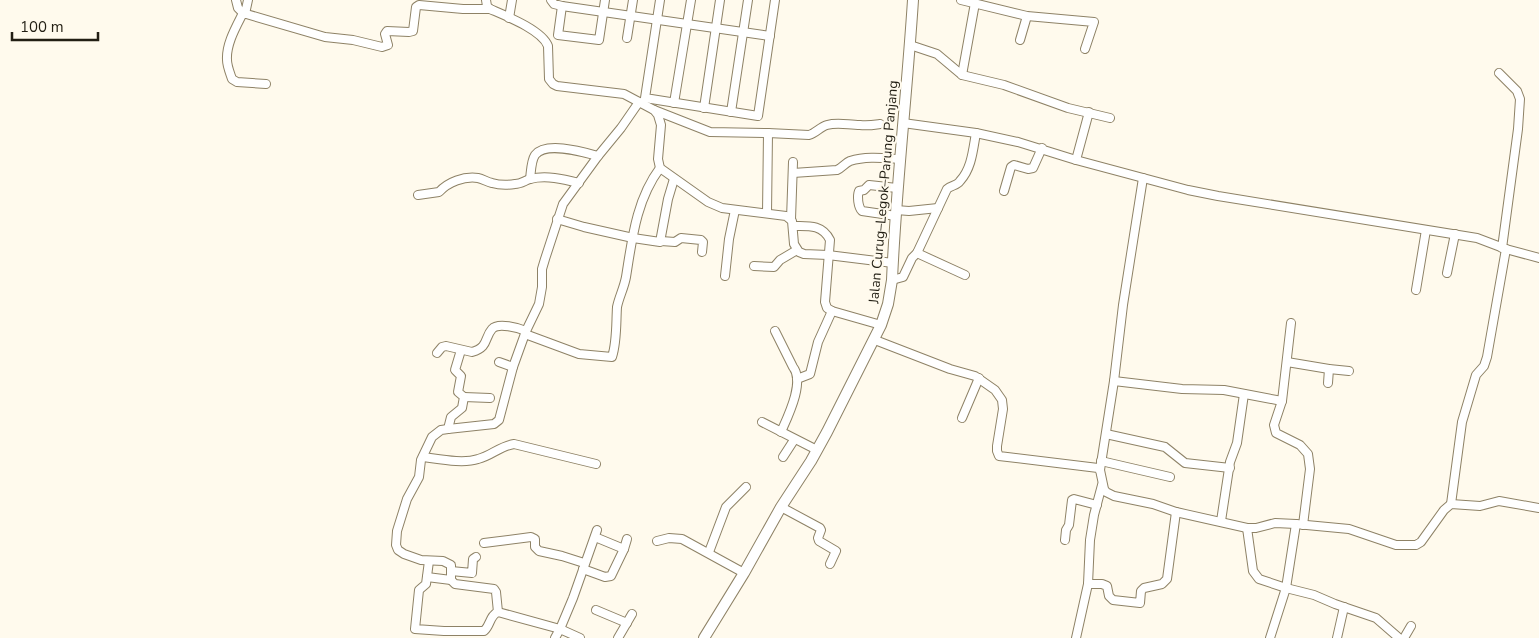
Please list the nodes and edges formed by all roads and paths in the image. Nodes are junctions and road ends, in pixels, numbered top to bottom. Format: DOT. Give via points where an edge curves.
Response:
graph roads {
  1 [pos="236,0"];
  2 [pos="248,0"];
  3 [pos="486,0"];
  4 [pos="512,0"];
  5 [pos="551,0"];
  6 [pos="605,0"];
  7 [pos="633,0"];
  8 [pos="660,0"];
  9 [pos="691,0"];
  10 [pos="720,0"];
  11 [pos="748,0"];
  12 [pos="775,0"];
  13 [pos="912,0"];
  14 [pos="961,0"];
  15 [pos="975,3"];
  16 [pos="576,4"];
  17 [pos="562,6"];
  18 [pos="490,9"];
  19 [pos="604,12"];
  20 [pos="244,14"];
  21 [pos="630,16"];
  22 [pos="1027,16"];
  23 [pos="509,18"];
  24 [pos="657,20"];
  25 [pos="687,24"];
  26 [pos="716,28"];
  27 [pos="743,32"];
  28 [pos="770,36"];
  29 [pos="627,38"];
  30 [pos="1020,40"];
  31 [pos="910,45"];
  32 [pos="1085,50"];
  33 [pos="1499,73"];
  34 [pos="962,75"];
  35 [pos="266,84"];
  36 [pos="639,102"];
  37 [pos="674,103"];
  38 [pos="704,108"];
  39 [pos="654,110"];
  40 [pos="731,112"];
  41 [pos="1089,112"];
  42 [pos="1110,118"];
  43 [pos="903,123"];
  44 [pos="880,124"];
  45 [pos="976,132"];
  46 [pos="768,133"];
  47 [pos="1042,148"];
  48 [pos="598,156"];
  49 [pos="899,159"];
  50 [pos="1076,160"];
  51 [pos="794,162"];
  52 [pos="660,168"];
  53 [pos="793,173"];
  54 [pos="1143,178"];
  55 [pos="530,179"];
  56 [pos="674,179"];
  57 [pos="579,183"];
  58 [pos="897,188"];
  59 [pos="1004,191"];
  60 [pos="418,195"];
  61 [pos="938,208"];
  62 [pos="735,210"];
  63 [pos="767,213"];
  64 [pos="896,213"];
  65 [pos="557,219"];
  66 [pos="792,222"];
  67 [pos="1426,230"];
  68 [pos="1455,234"];
  69 [pos="633,238"];
  70 [pos="660,241"];
  71 [pos="1504,249"];
  72 [pos="797,250"];
  73 [pos="702,252"];
  74 [pos="917,253"];
  75 [pos="828,255"];
  76 [pos="1539,258"];
  77 [pos="893,263"];
  78 [pos="754,266"];
  79 [pos="1447,273"];
  80 [pos="965,275"];
  81 [pos="725,276"];
  82 [pos="892,280"];
  83 [pos="1416,290"];
  84 [pos="832,311"];
  85 [pos="1292,323"];
  86 [pos="881,325"];
  87 [pos="775,331"];
  88 [pos="526,333"];
  89 [pos="874,340"];
  90 [pos="461,350"];
  91 [pos="438,353"];
  92 [pos="499,362"];
  93 [pos="1287,362"];
  94 [pos="513,367"];
  95 [pos="1329,369"];
  96 [pos="1349,371"];
  97 [pos="979,378"];
  98 [pos="797,379"];
  99 [pos="1114,381"];
  100 [pos="1328,383"];
  101 [pos="1244,394"];
  102 [pos="464,397"];
  103 [pos="490,398"];
  104 [pos="1282,401"];
  105 [pos="962,418"];
  106 [pos="762,422"];
  107 [pos="448,429"];
  108 [pos="781,432"];
  109 [pos="1106,434"];
  110 [pos="794,440"];
  111 [pos="817,450"];
  112 [pos="783,457"];
  113 [pos="423,458"];
  114 [pos="1102,461"];
  115 [pos="596,464"];
  116 [pos="1230,468"];
  117 [pos="1100,470"];
  118 [pos="1170,477"];
  119 [pos="1102,485"];
  120 [pos="746,487"];
  121 [pos="1451,504"];
  122 [pos="1097,505"];
  123 [pos="781,508"];
  124 [pos="1539,508"];
  125 [pos="1176,512"];
  126 [pos="1221,521"];
  127 [pos="1299,524"];
  128 [pos="1247,528"];
  129 [pos="627,539"];
  130 [pos="1065,540"];
  131 [pos="657,541"];
  132 [pos="484,543"];
  133 [pos="624,549"];
  134 [pos="709,552"];
  135 [pos="476,557"];
  136 [pos="429,561"];
  137 [pos="830,564"];
  138 [pos="583,566"];
  139 [pos="451,571"];
  140 [pos="744,573"];
  141 [pos="427,577"];
  142 [pos="451,580"];
  143 [pos="1088,584"];
  144 [pos="1286,588"];
  145 [pos="1344,607"];
  146 [pos="596,610"];
  147 [pos="498,612"];
  148 [pos="632,614"];
  149 [pos="627,622"];
  150 [pos="1411,626"];
  151 [pos="560,629"];
  152 [pos="463,634"];
  153 [pos="483,634"];
  154 [pos="555,638"];
  155 [pos="580,638"];
  156 [pos="618,638"];
  157 [pos="704,638"];
  158 [pos="1076,638"];
  159 [pos="1270,638"];
  160 [pos="1337,638"];
  161 [pos="1399,638"];
  162 [pos="1404,638"];
  1 -- 20 [label="street"];
  2 -- 20 [label="street"];
  3 -- 18 [label="street"];
  4 -- 23 [label="street"];
  5 -- 17 [label="street"];
  6 -- 19 [label="street"];
  7 -- 21 [label="street"];
  8 -- 24 [label="street"];
  9 -- 25 [label="street"];
  10 -- 26 [label="street"];
  11 -- 27 [label="street"];
  12 -- 28 [label="street"];
  13 -- 31 [label="main road, Jalan Curug–Legok–Parung Panjang"];
  14 -- 15 [label="street"];
  15 -- 22 [label="street"];
  15 -- 34 [label="street"];
  16 -- 17 [label="street"];
  16 -- 19 [label="street"];
  17 -- 19 [label="street" via="558,34 599,40"];
  18 -- 20 [label="street" via="419,5 413,31 387,31 388,44 382,47 325,37"];
  18 -- 23 [label="street"];
  19 -- 21 [label="street"];
  20 -- 35 [label="street" via="234,31 228,52 232,79"];
  21 -- 24 [label="street"];
  21 -- 29 [label="street"];
  22 -- 30 [label="street"];
  22 -- 32 [label="street" via="1094,22"];
  23 -- 36 [label="street" via="546,42 549,79 556,86 616,92"];
  24 -- 25 [label="street"];
  24 -- 37 [label="street" via="645,98"];
  25 -- 26 [label="street"];
  25 -- 37 [label="street"];
  26 -- 27 [label="street"];
  26 -- 38 [label="street"];
  27 -- 28 [label="street"];
  27 -- 40 [label="street"];
  28 -- 40 [label="street" via="758,116"];
  31 -- 34 [label="street" via="937,54"];
  31 -- 43 [label="main road, Jalan Curug–Legok–Parung Panjang"];
  33 -- 71 [label="street" via="1517,91 1520,99"];
  34 -- 41 [label="street"];
  36 -- 39 [label="street"];
  36 -- 48 [label="street"];
  37 -- 38 [label="street"];
  38 -- 40 [label="street"];
  39 -- 46 [label="street" via="710,132"];
  39 -- 52 [label="street" via="661,125"];
  41 -- 42 [label="street"];
  41 -- 50 [label="street"];
  43 -- 45 [label="street"];
  43 -- 49 [label="main road, Jalan Curug–Legok–Parung Panjang"];
  44 -- 46 [label="street" via="829,124 809,135"];
  45 -- 47 [label="street"];
  45 -- 61 [label="street" via="968,169 959,184 947,189"];
  46 -- 63 [label="street"];
  47 -- 50 [label="street"];
  47 -- 59 [label="street" via="1033,168 1012,166"];
  48 -- 55 [label="street" via="566,148 543,150 534,157"];
  48 -- 57 [label="street"];
  49 -- 53 [label="street" via="870,157 849,162 837,170"];
  49 -- 58 [label="main road, Jalan Curug–Legok–Parung Panjang"];
  50 -- 54 [label="street"];
  51 -- 53 [label="street"];
  52 -- 56 [label="street"];
  52 -- 69 [label="street" via="640,207"];
  53 -- 66 [label="street"];
  54 -- 67 [label="street" via="1218,196"];
  54 -- 99 [label="street"];
  55 -- 57 [label="street" via="554,177"];
  55 -- 60 [label="street" via="518,184 468,178 449,184 439,192"];
  56 -- 62 [label="street" via="708,202"];
  56 -- 70 [label="street"];
  57 -- 65 [label="street" via="563,204"];
  58 -- 64 [label="main road, Jalan Curug–Legok–Parung Panjang"];
  58 -- 64 [label="street" via="869,185 858,193 862,211"];
  61 -- 64 [label="street"];
  61 -- 74 [label="street"];
  62 -- 63 [label="street"];
  62 -- 81 [label="street"];
  63 -- 66 [label="street" via="786,216"];
  64 -- 77 [label="main road, Jalan Curug–Legok–Parung Panjang"];
  65 -- 69 [label="street"];
  65 -- 88 [label="street" via="542,269 539,304"];
  66 -- 72 [label="street"];
  66 -- 75 [label="street" via="821,228 830,240"];
  67 -- 68 [label="street"];
  67 -- 83 [label="street"];
  68 -- 71 [label="street" via="1478,238"];
  68 -- 79 [label="street"];
  69 -- 70 [label="street"];
  69 -- 88 [label="street" via="618,303 612,357 579,354"];
  70 -- 73 [label="street" via="701,240"];
  71 -- 76 [label="street"];
  71 -- 121 [label="street" via="1487,357 1476,374 1462,422"];
  72 -- 75 [label="street" via="804,254"];
  72 -- 78 [label="street" via="774,267"];
  74 -- 80 [label="street"];
  74 -- 82 [label="street" via="903,277"];
  75 -- 77 [label="street"];
  75 -- 84 [label="street" via="825,302"];
  77 -- 82 [label="main road, Jalan Curug–Legok–Parung Panjang"];
  82 -- 86 [label="main road, Jalan Curug–Legok–Parung Panjang"];
  84 -- 86 [label="street"];
  84 -- 98 [label="street" via="818,342 810,374"];
  85 -- 93 [label="street"];
  86 -- 89 [label="main road, Jalan Curug–Legok–Parung Panjang"];
  87 -- 98 [label="street"];
  88 -- 90 [label="street" via="497,326 479,349 472,352"];
  88 -- 94 [label="street"];
  89 -- 97 [label="street"];
  89 -- 111 [label="main road, Jalan Curug–Legok–Parung Panjang"];
  90 -- 91 [label="street" via="445,346"];
  90 -- 102 [label="street" via="455,370 461,376 458,393"];
  92 -- 94 [label="street"];
  93 -- 95 [label="street"];
  93 -- 104 [label="street"];
  94 -- 107 [label="street" via="497,422"];
  95 -- 96 [label="street"];
  95 -- 100 [label="street"];
  97 -- 105 [label="street"];
  97 -- 117 [label="street" via="1002,400 997,446 999,456"];
  98 -- 108 [label="street" via="793,402"];
  99 -- 101 [label="street"];
  99 -- 109 [label="street"];
  101 -- 104 [label="street"];
  101 -- 116 [label="street"];
  102 -- 103 [label="street"];
  102 -- 107 [label="street" via="462,408 451,417"];
  104 -- 127 [label="street" via="1274,425 1276,433 1300,445 1310,462"];
  106 -- 108 [label="street"];
  107 -- 113 [label="street" via="441,430 432,438"];
  108 -- 110 [label="street"];
  109 -- 114 [label="street"];
  109 -- 116 [label="street" via="1166,447 1185,463"];
  110 -- 111 [label="street"];
  110 -- 112 [label="street"];
  111 -- 123 [label="main road, Jalan Curug–Legok–Parung Panjang"];
  113 -- 115 [label="street" via="473,460 514,444"];
  113 -- 136 [label="street" via="419,477 407,499 397,531 396,545 404,554"];
  114 -- 117 [label="street"];
  114 -- 118 [label="street"];
  116 -- 126 [label="street"];
  117 -- 119 [label="street"];
  119 -- 122 [label="street"];
  119 -- 125 [label="street" via="1114,496"];
  120 -- 134 [label="street" via="726,507"];
  121 -- 124 [label="street" via="1480,506 1499,501"];
  121 -- 127 [label="street" via="1416,545 1390,543 1349,529"];
  122 -- 130 [label="street" via="1072,500"];
  122 -- 143 [label="street" via="1090,540"];
  123 -- 137 [label="street" via="820,528 819,541 836,551"];
  123 -- 140 [label="main road, Jalan Curug–Legok–Parung Panjang"];
  125 -- 126 [label="street"];
  125 -- 143 [label="street" via="1167,579 1162,584 1144,588 1140,603 1113,600 1107,586"];
  126 -- 128 [label="street"];
  127 -- 128 [label="street"];
  127 -- 144 [label="street"];
  128 -- 144 [label="street" via="1256,576"];
  129 -- 133 [label="street"];
  131 -- 134 [label="street" via="682,538"];
  132 -- 138 [label="street" via="531,537 540,551 562,556"];
  133 -- 138 [label="street" via="611,576 605,577"];
  133 -- 138 [label="street" via="596,534"];
  134 -- 140 [label="street"];
  135 -- 139 [label="street" via="472,559 472,572"];
  136 -- 139 [label="street" via="447,562"];
  136 -- 141 [label="street"];
  138 -- 151 [label="street"];
  139 -- 142 [label="street"];
  140 -- 157 [label="main road, Jalan Curug–Legok–Parung Panjang"];
  141 -- 142 [label="street"];
  141 -- 152 [label="street" via="426,584 419,590 415,629"];
  142 -- 147 [label="street" via="457,584 494,590"];
  143 -- 158 [label="street"];
  144 -- 145 [label="street" via="1319,596"];
  144 -- 159 [label="street"];
  145 -- 160 [label="street"];
  145 -- 161 [label="street" via="1376,618"];
  146 -- 149 [label="street"];
  147 -- 151 [label="street"];
  147 -- 153 [label="street" via="492,616"];
  148 -- 149 [label="street"];
  149 -- 156 [label="street"];
  150 -- 162 [label="street"];
  151 -- 154 [label="street"];
  151 -- 155 [label="street"];
  152 -- 153 [label="street"];
}
